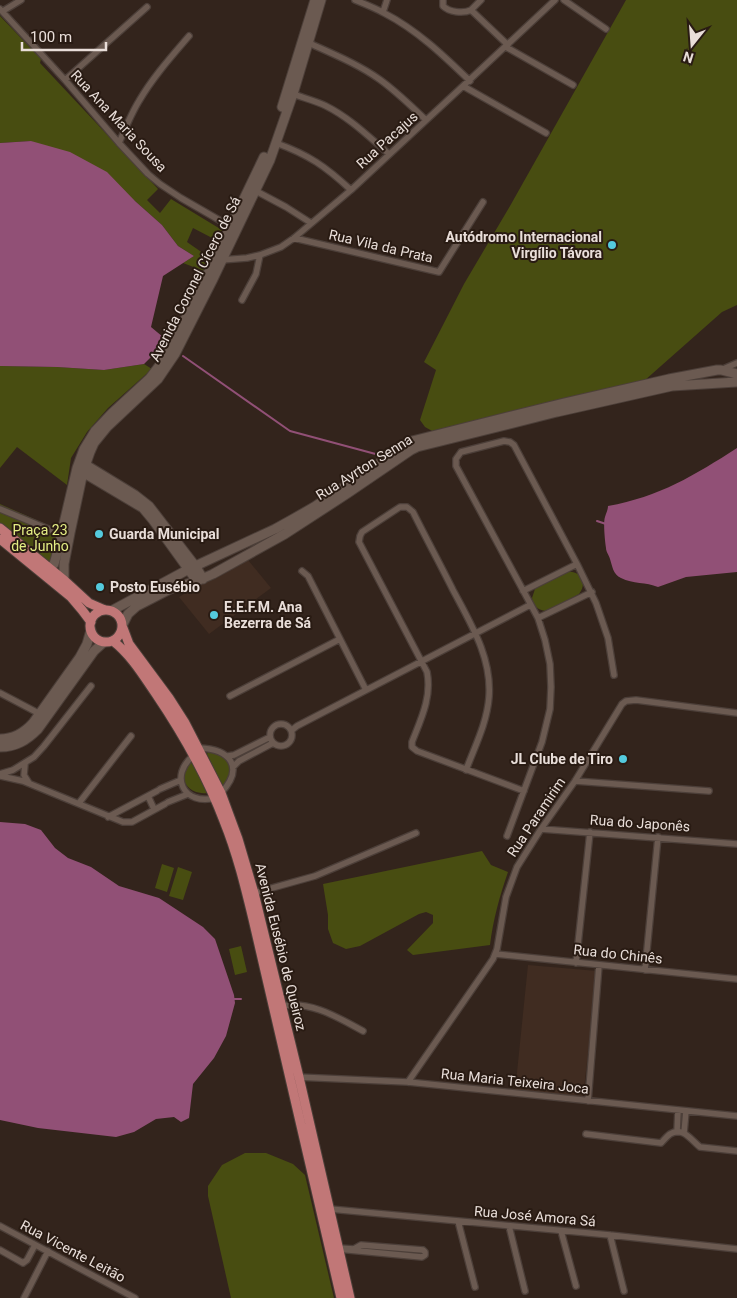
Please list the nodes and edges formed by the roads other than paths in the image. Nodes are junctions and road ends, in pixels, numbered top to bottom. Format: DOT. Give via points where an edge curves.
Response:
graph roads {
  1 [pos="21,0"];
  2 [pos="315,0"];
  3 [pos="322,0"];
  4 [pos="355,0"];
  5 [pos="387,0"];
  6 [pos="443,0"];
  7 [pos="481,0"];
  8 [pos="555,0"];
  9 [pos="564,0"];
  10 [pos="147,7"];
  11 [pos="1,10"];
  12 [pos="471,10"];
  13 [pos="383,12"];
  14 [pos="606,29"];
  15 [pos="189,36"];
  16 [pos="309,43"];
  17 [pos="507,46"];
  18 [pos="65,80"];
  19 [pos="470,81"];
  20 [pos="573,85"];
  21 [pos="464,86"];
  22 [pos="293,94"];
  23 [pos="426,120"];
  24 [pos="546,134"];
  25 [pos="119,143"];
  26 [pos="276,143"];
  27 [pos="389,154"];
  28 [pos="350,190"];
  29 [pos="256,191"];
  30 [pos="483,202"];
  31 [pos="312,224"];
  32 [pos="234,228"];
  33 [pos="294,238"];
  34 [pos="260,255"];
  35 [pos="219,259"];
  36 [pos="242,300"];
  37 [pos="735,368"];
  38 [pos="733,383"];
  39 [pos="415,444"];
  40 [pos="81,467"];
  41 [pos="0,509"];
  42 [pos="0,528"];
  43 [pos="61,532"];
  44 [pos="0,539"];
  45 [pos="578,564"];
  46 [pos="49,568"];
  47 [pos="192,568"];
  48 [pos="302,571"];
  49 [pos="64,580"];
  50 [pos="200,580"];
  51 [pos="523,591"];
  52 [pos="592,592"];
  53 [pos="530,606"];
  54 [pos="108,610"];
  55 [pos="538,618"];
  56 [pos="91,626"];
  57 [pos="123,626"];
  58 [pos="476,634"];
  59 [pos="340,638"];
  60 [pos="108,642"];
  61 [pos="421,662"];
  62 [pos="614,675"];
  63 [pos="66,684"];
  64 [pos="91,686"];
  65 [pos="366,690"];
  66 [pos="0,693"];
  67 [pos="230,696"];
  68 [pos="737,712"];
  69 [pos="40,714"];
  70 [pos="292,730"];
  71 [pos="131,736"];
  72 [pos="270,737"];
  73 [pos="0,739"];
  74 [pos="273,743"];
  75 [pos="0,747"];
  76 [pos="244,750"];
  77 [pos="196,752"];
  78 [pos="228,756"];
  79 [pos="247,757"];
  80 [pos="25,764"];
  81 [pos="233,767"];
  82 [pos="466,770"];
  83 [pos="0,775"];
  84 [pos="181,780"];
  85 [pos="576,781"];
  86 [pos="29,783"];
  87 [pos="524,791"];
  88 [pos="709,791"];
  89 [pos="188,794"];
  90 [pos="148,796"];
  91 [pos="218,796"];
  92 [pos="79,803"];
  93 [pos="154,809"];
  94 [pos="119,811"];
  95 [pos="108,817"];
  96 [pos="119,821"];
  97 [pos="541,829"];
  98 [pos="590,832"];
  99 [pos="416,833"];
  100 [pos="507,836"];
  101 [pos="658,837"];
  102 [pos="737,844"];
  103 [pos="254,892"];
  104 [pos="496,954"];
  105 [pos="576,962"];
  106 [pos="599,965"];
  107 [pos="645,970"];
  108 [pos="737,979"];
  109 [pos="281,1006"];
  110 [pos="363,1031"];
  111 [pos="295,1078"];
  112 [pos="408,1082"];
  113 [pos="588,1101"];
  114 [pos="678,1110"];
  115 [pos="686,1111"];
  116 [pos="737,1116"];
  117 [pos="677,1132"];
  118 [pos="684,1133"];
  119 [pos="586,1134"];
  120 [pos="737,1151"];
  121 [pos="330,1209"];
  122 [pos="458,1221"];
  123 [pos="0,1226"];
  124 [pos="509,1226"];
  125 [pos="561,1231"];
  126 [pos="610,1235"];
  127 [pos="35,1245"];
  128 [pos="338,1249"];
  129 [pos="737,1249"];
  130 [pos="0,1250"];
  131 [pos="393,1250"];
  132 [pos="48,1251"];
  133 [pos="576,1286"];
  134 [pos="475,1287"];
  135 [pos="525,1291"];
  136 [pos="624,1291"];
  137 [pos="24,1298"];
  138 [pos="135,1298"];
  139 [pos="341,1298"];
  140 [pos="350,1298"];
  1 -- 11 [label="street"];
  2 -- 32 [label="street, Avenida Coronel Cícero de Sá" via="278,123"];
  3 -- 16 [label="street, Avenida Coronel Cícero de Sá"];
  4 -- 13 [label="street"];
  5 -- 13 [label="street"];
  6 -- 12 [label="street" via="446,9"];
  7 -- 12 [label="street"];
  8 -- 17 [label="street, Rua Pacajus"];
  9 -- 14 [label="street"];
  10 -- 18 [label="street"];
  11 -- 18 [label="street, Rua Ana Maria Sousa"];
  12 -- 17 [label="street"];
  13 -- 19 [label="street" via="422,38"];
  15 -- 25 [label="street" via="147,88"];
  16 -- 22 [label="street, Avenida Coronel Cícero de Sá"];
  16 -- 23 [label="street" via="378,78"];
  17 -- 19 [label="street, Rua Pacajus"];
  17 -- 20 [label="street"];
  18 -- 25 [label="street, Rua Ana Maria Sousa"];
  19 -- 21 [label="street, Rua Pacajus"];
  21 -- 23 [label="street, Rua Pacajus"];
  21 -- 24 [label="street"];
  22 -- 26 [label="street, Avenida Coronel Cícero de Sá"];
  22 -- 27 [label="street" via="338,112"];
  23 -- 27 [label="street, Rua Pacajus"];
  25 -- 32 [label="street, Rua Ana Maria Sousa" via="160,184"];
  26 -- 28 [label="street" via="308,156 332,172"];
  26 -- 29 [label="street, Avenida Coronel Cícero de Sá"];
  27 -- 28 [label="street, Rua Pacajus"];
  28 -- 31 [label="street, Rua Pacajus"];
  29 -- 31 [label="street"];
  29 -- 32 [label="street, Avenida Coronel Cícero de Sá"];
  30 -- 33 [label="street, Rua Vila da Prata" via="439,272"];
  31 -- 33 [label="street, Rua Pacajus"];
  32 -- 35 [label="street, Avenida Coronel Cícero de Sá"];
  33 -- 34 [label="street, Rua Pacajus"];
  34 -- 35 [label="street, Rua Pacajus"];
  34 -- 36 [label="street" via="256,274"];
  35 -- 40 [label="street, Avenida Coronel Cícero de Sá" via="162,363 95,431 84,449"];
  37 -- 38 [label="street"];
  37 -- 39 [label="street, Rua Ayrton Senna" via="669,379 461,428"];
  38 -- 39 [label="street, Rua Ayrton Senna" via="672,386"];
  39 -- 47 [label="street, Rua Ayrton Senna" via="293,519"];
  39 -- 50 [label="street, Rua Ayrton Senna" via="405,454 285,534"];
  40 -- 43 [label="street, Avenida Coronel Cícero de Sá"];
  40 -- 47 [label="street" via="143,508"];
  40 -- 49 [label="street, Avenida Coronel Cícero de Sá"];
  41 -- 43 [label="street"];
  42 -- 46 [label="main road"];
  43 -- 46 [label="street, Avenida Coronel Cícero de Sá" via="55,561"];
  44 -- 56 [label="main road" via="71,597"];
  45 -- 51 [label="street"];
  45 -- 51 [label="street" via="514,445 504,441 461,452 456,466"];
  45 -- 52 [label="street"];
  46 -- 49 [label="main road"];
  47 -- 50 [label="street"];
  47 -- 54 [label="street, Rua Ayrton Senna"];
  48 -- 59 [label="street" via="308,576"];
  49 -- 54 [label="main road" via="89,603"];
  50 -- 57 [label="street, Rua Ayrton Senna" via="170,589 137,606 128,614"];
  51 -- 53 [label="street"];
  52 -- 55 [label="street"];
  52 -- 62 [label="street" via="610,648"];
  53 -- 55 [label="street"];
  53 -- 58 [label="street"];
  54 -- 56 [label="main road" via="96,614"];
  54 -- 57 [label="main road" via="119,616"];
  55 -- 87 [label="street" via="548,652 551,698 545,732"];
  56 -- 60 [label="main road" via="96,638"];
  56 -- 63 [label="street" via="84,651"];
  57 -- 60 [label="main road" via="120,636"];
  57 -- 77 [label="main road, Avenida Eusébio de Queiroz" via="128,644 185,723"];
  58 -- 61 [label="street"];
  58 -- 61 [label="street" via="413,512 410,508 398,508 362,532 359,542"];
  58 -- 82 [label="street" via="488,667 489,695 484,724"];
  59 -- 65 [label="street"];
  59 -- 67 [label="street"];
  60 -- 63 [label="street" via="94,651"];
  60 -- 77 [label="main road, Avenida Eusébio de Queiroz" via="126,651"];
  61 -- 65 [label="street"];
  61 -- 82 [label="street" via="427,672 428,691 412,747"];
  63 -- 69 [label="street"];
  63 -- 75 [label="street" via="34,733 17,744"];
  64 -- 80 [label="street" via="44,746"];
  65 -- 70 [label="street"];
  66 -- 69 [label="street"];
  68 -- 85 [label="street, Rua Paramirim" via="626,701"];
  69 -- 73 [label="street" via="17,736"];
  70 -- 72 [label="street" via="276,724"];
  70 -- 74 [label="street" via="288,744 280,746"];
  71 -- 92 [label="street"];
  72 -- 74 [label="street"];
  72 -- 76 [label="street"];
  74 -- 79 [label="street"];
  76 -- 78 [label="street"];
  76 -- 79 [label="street"];
  77 -- 78 [label="street" via="221,752"];
  77 -- 84 [label="street" via="186,761"];
  77 -- 91 [label="main road, Avenida Eusébio de Queiroz"];
  78 -- 81 [label="street"];
  79 -- 81 [label="street"];
  80 -- 83 [label="street"];
  80 -- 86 [label="street" via="24,775"];
  81 -- 91 [label="street" via="228,783"];
  82 -- 87 [label="street"];
  83 -- 86 [label="street"];
  84 -- 89 [label="street"];
  84 -- 90 [label="street"];
  85 -- 88 [label="street"];
  85 -- 97 [label="street, Rua Paramirim"];
  86 -- 92 [label="street"];
  87 -- 100 [label="street"];
  89 -- 91 [label="street" via="206,800"];
  89 -- 93 [label="street"];
  90 -- 93 [label="street"];
  90 -- 94 [label="street"];
  91 -- 103 [label="main road, Avenida Eusébio de Queiroz" via="238,839"];
  91 -- 111 [label="main road, Avenida Eusébio de Queiroz"];
  92 -- 95 [label="street"];
  93 -- 96 [label="street" via="132,822"];
  94 -- 95 [label="street"];
  94 -- 96 [label="street"];
  95 -- 96 [label="street"];
  97 -- 98 [label="street, Rua do Japonês"];
  97 -- 104 [label="street, Rua Paramirim" via="517,867 509,887"];
  98 -- 101 [label="street, Rua do Japonês"];
  98 -- 105 [label="street"];
  99 -- 103 [label="street" via="314,876"];
  101 -- 102 [label="street, Rua do Japonês"];
  101 -- 107 [label="street"];
  103 -- 109 [label="main road, Avenida Eusébio de Queiroz"];
  104 -- 105 [label="street, Rua do Chinês"];
  104 -- 112 [label="street, Rua Paramirim"];
  105 -- 106 [label="street, Rua do Chinês"];
  106 -- 107 [label="street, Rua do Chinês"];
  106 -- 113 [label="street"];
  107 -- 108 [label="street, Rua do Chinês"];
  109 -- 110 [label="street" via="292,1004 320,1009"];
  109 -- 111 [label="main road, Avenida Eusébio de Queiroz"];
  111 -- 112 [label="street, Rua Maria Teixeira Joca"];
  111 -- 121 [label="main road, Avenida Eusébio de Queiroz"];
  111 -- 139 [label="main road, Avenida Eusébio de Queiroz"];
  112 -- 113 [label="street, Rua Maria Teixeira Joca"];
  113 -- 114 [label="street, Rua Maria Teixeira Joca"];
  114 -- 115 [label="street, Rua Maria Teixeira Joca"];
  114 -- 117 [label="street"];
  115 -- 116 [label="street, Rua Maria Teixeira Joca"];
  115 -- 118 [label="street"];
  117 -- 118 [label="street"];
  117 -- 119 [label="street" via="661,1143"];
  118 -- 120 [label="street" via="700,1147"];
  121 -- 122 [label="street, Rua José Amora Sá"];
  121 -- 128 [label="main road, Avenida Eusébio de Queiroz"];
  122 -- 124 [label="street, Rua José Amora Sá"];
  122 -- 134 [label="street"];
  123 -- 127 [label="street, Rua Vicente Leitão"];
  124 -- 125 [label="street, Rua José Amora Sá"];
  124 -- 135 [label="street"];
  125 -- 126 [label="street, Rua José Amora Sá"];
  125 -- 133 [label="street"];
  126 -- 129 [label="street, Rua José Amora Sá"];
  126 -- 136 [label="street"];
  127 -- 130 [label="street" via="23,1263"];
  127 -- 132 [label="street, Rua Vicente Leitão"];
  128 -- 131 [label="street"];
  128 -- 140 [label="main road, Avenida Eusébio de Queiroz"];
  132 -- 137 [label="street"];
  132 -- 138 [label="street, Rua Vicente Leitão"];
}
